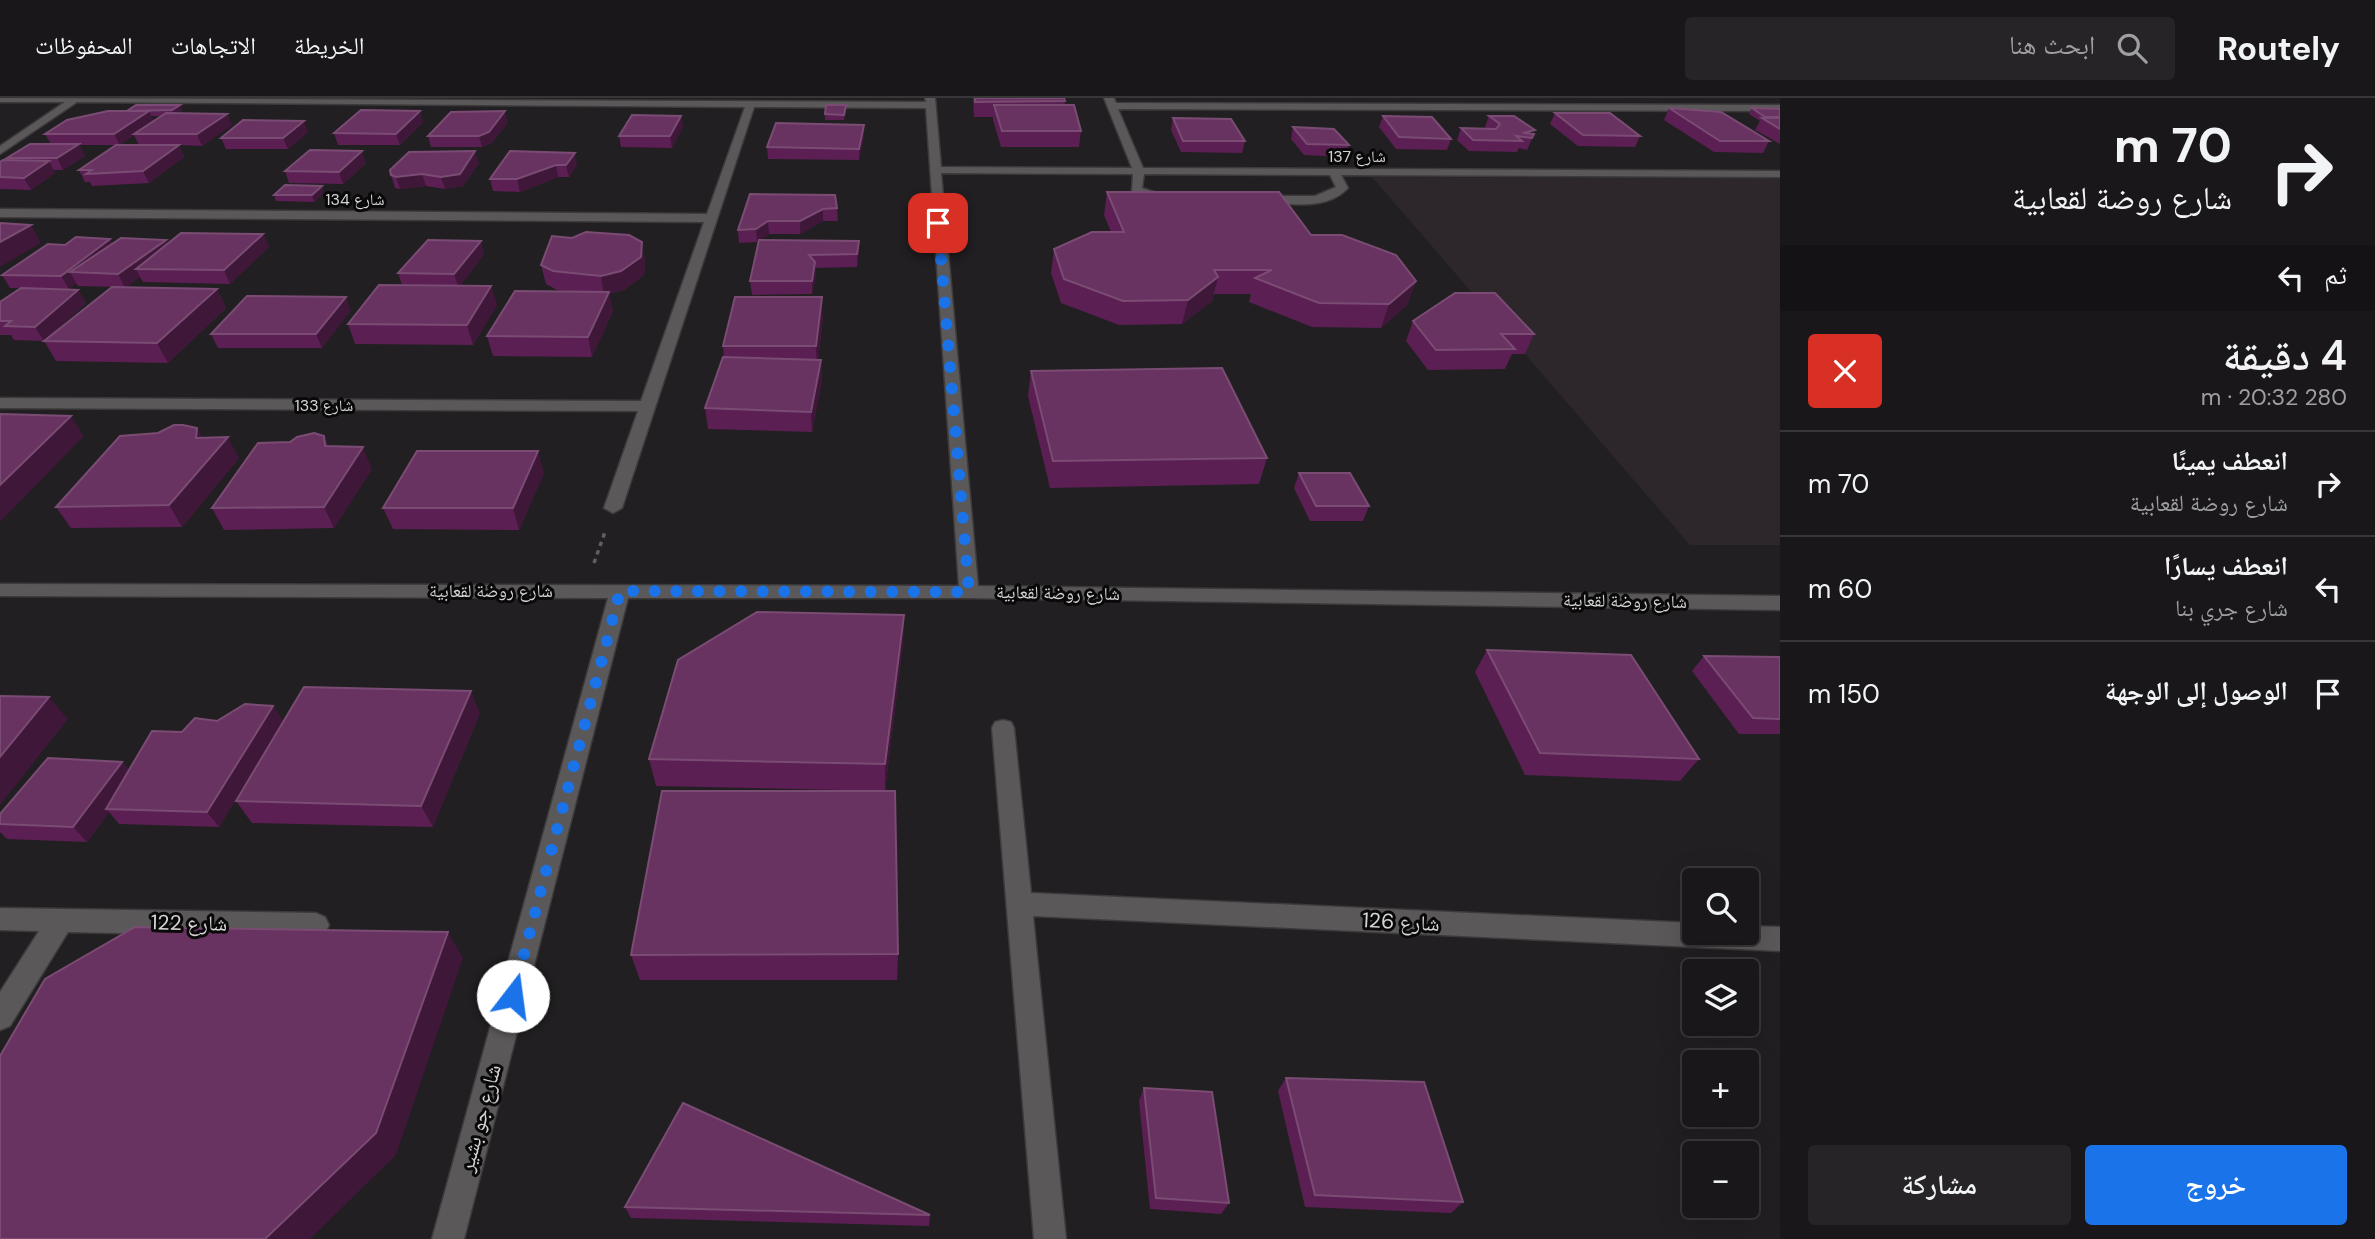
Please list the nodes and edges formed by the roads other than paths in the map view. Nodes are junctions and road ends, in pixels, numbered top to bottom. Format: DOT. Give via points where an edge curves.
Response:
graph roads {
  1 [pos="0,99"];
  2 [pos="76,99"];
  3 [pos="930,102"];
  4 [pos="1111,102"];
  5 [pos="750,105"];
  6 [pos="1780,108"];
  7 [pos="0,151"];
  8 [pos="934,170"];
  9 [pos="1139,171"];
  10 [pos="1334,172"];
  11 [pos="1780,174"];
  12 [pos="1243,200"];
  13 [pos="1175,201"];
  14 [pos="0,212"];
  15 [pos="710,218"];
  16 [pos="0,403"];
  17 [pos="647,407"];
  18 [pos="613,508"];
  19 [pos="0,590"];
  20 [pos="620,591"];
  21 [pos="969,592"];
  22 [pos="1780,603"];
  23 [pos="1003,728"];
  24 [pos="1022,904"];
  25 [pos="0,919"];
  26 [pos="61,920"];
  27 [pos="317,925"];
  28 [pos="1780,939"];
  29 [pos="0,1017"];
  30 [pos="448,1239"];
  31 [pos="1050,1239"];
  1 -- 2 [label="street"];
  2 -- 5 [label="street"];
  2 -- 7 [label="street"];
  3 -- 5 [label="street"];
  3 -- 8 [label="street"];
  4 -- 6 [label="street"];
  4 -- 9 [label="street"];
  5 -- 15 [label="street"];
  8 -- 9 [label="street, شارع 137"];
  8 -- 21 [label="street"];
  9 -- 10 [label="street, شارع 137"];
  9 -- 13 [label="street" via="1135,184 1142,194"];
  10 -- 11 [label="street, شارع 137"];
  10 -- 12 [label="street" via="1342,188 1325,198"];
  14 -- 15 [label="street, شارع 134"];
  15 -- 17 [label="street"];
  16 -- 17 [label="street, شارع 133"];
  17 -- 18 [label="street"];
  19 -- 20 [label="street, شارع روضة لقعابية"];
  20 -- 21 [label="street, شارع روضة لقعابية"];
  20 -- 30 [label="street, شارع جو بشير"];
  21 -- 22 [label="street, شارع روضة لقعابية"];
  23 -- 24 [label="street"];
  24 -- 28 [label="street, شارع 126"];
  24 -- 31 [label="street"];
  25 -- 26 [label="street, شارع 122"];
  26 -- 27 [label="street, شارع 122"];
  26 -- 29 [label="street"];
}
